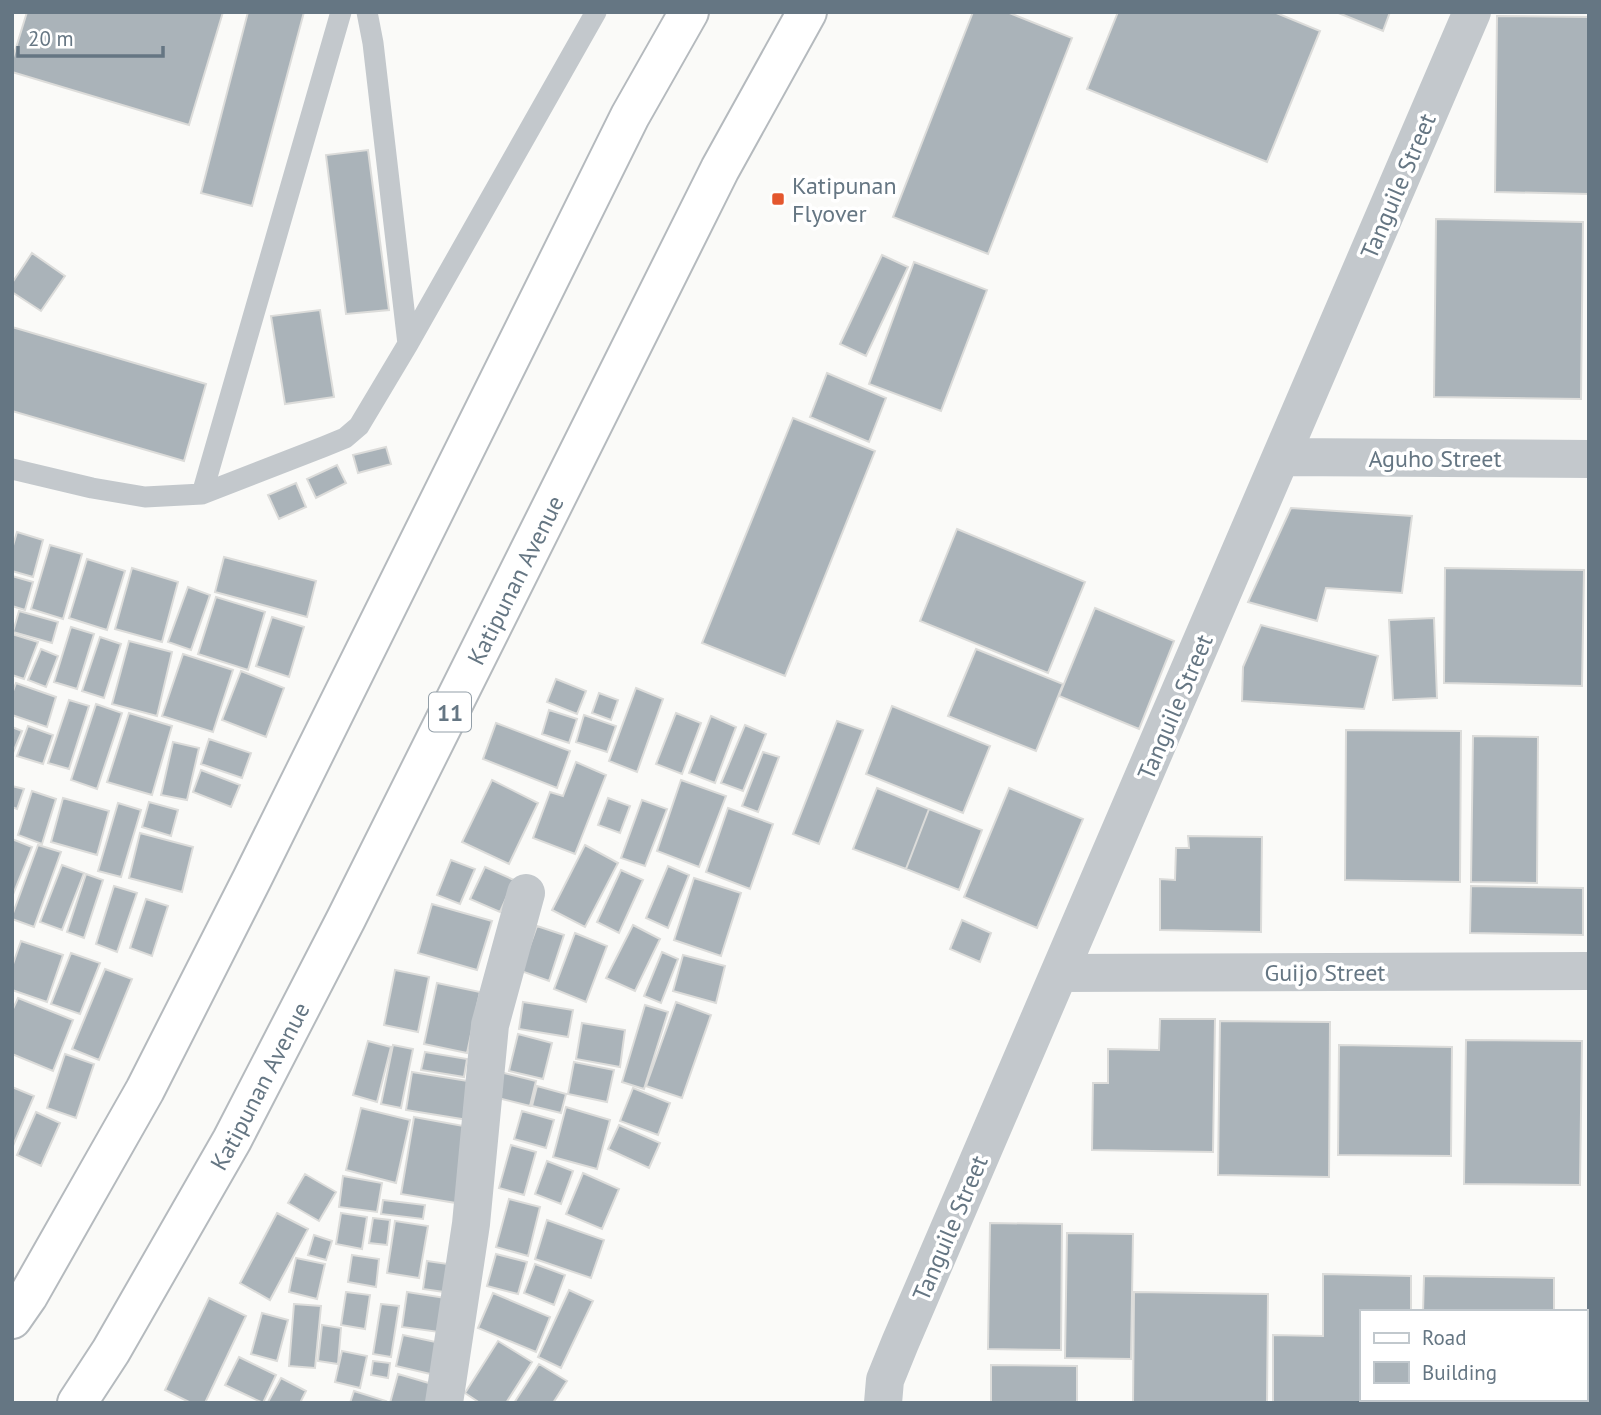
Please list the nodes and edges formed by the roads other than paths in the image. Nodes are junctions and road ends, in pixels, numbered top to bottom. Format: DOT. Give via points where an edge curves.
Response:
graph roads {
  1 [pos="341,12"];
  2 [pos="367,12"];
  3 [pos="596,12"];
  4 [pos="689,12"];
  5 [pos="807,12"];
  6 [pos="1472,12"];
  7 [pos="408,344"];
  8 [pos="1281,457"];
  9 [pos="1589,458"];
  10 [pos="12,468"];
  11 [pos="202,494"];
  12 [pos="526,893"];
  13 [pos="1589,971"];
  14 [pos="1060,973"];
  15 [pos="12,1319"];
  16 [pos="77,1403"];
  17 [pos="444,1403"];
  18 [pos="883,1403"];
  1 -- 11 [label="lane"];
  2 -- 7 [label="lane"];
  3 -- 7 [label="lane"];
  4 -- 15 [label="main road" via="629,116 145,1090"];
  5 -- 16 [label="main road, Katipunan Avenue / 11" via="720,169 232,1140"];
  6 -- 8 [label="street, Tanguile Street"];
  7 -- 11 [label="lane" via="359,426 345,438"];
  8 -- 9 [label="street, Aguho Street"];
  8 -- 14 [label="street, Tanguile Street"];
  10 -- 11 [label="lane" via="145,497"];
  12 -- 17 [label="street" via="490,1025 471,1224"];
  13 -- 14 [label="street, Guijo Street"];
  14 -- 18 [label="street, Tanguile Street" via="900,1343 885,1380"];
}
